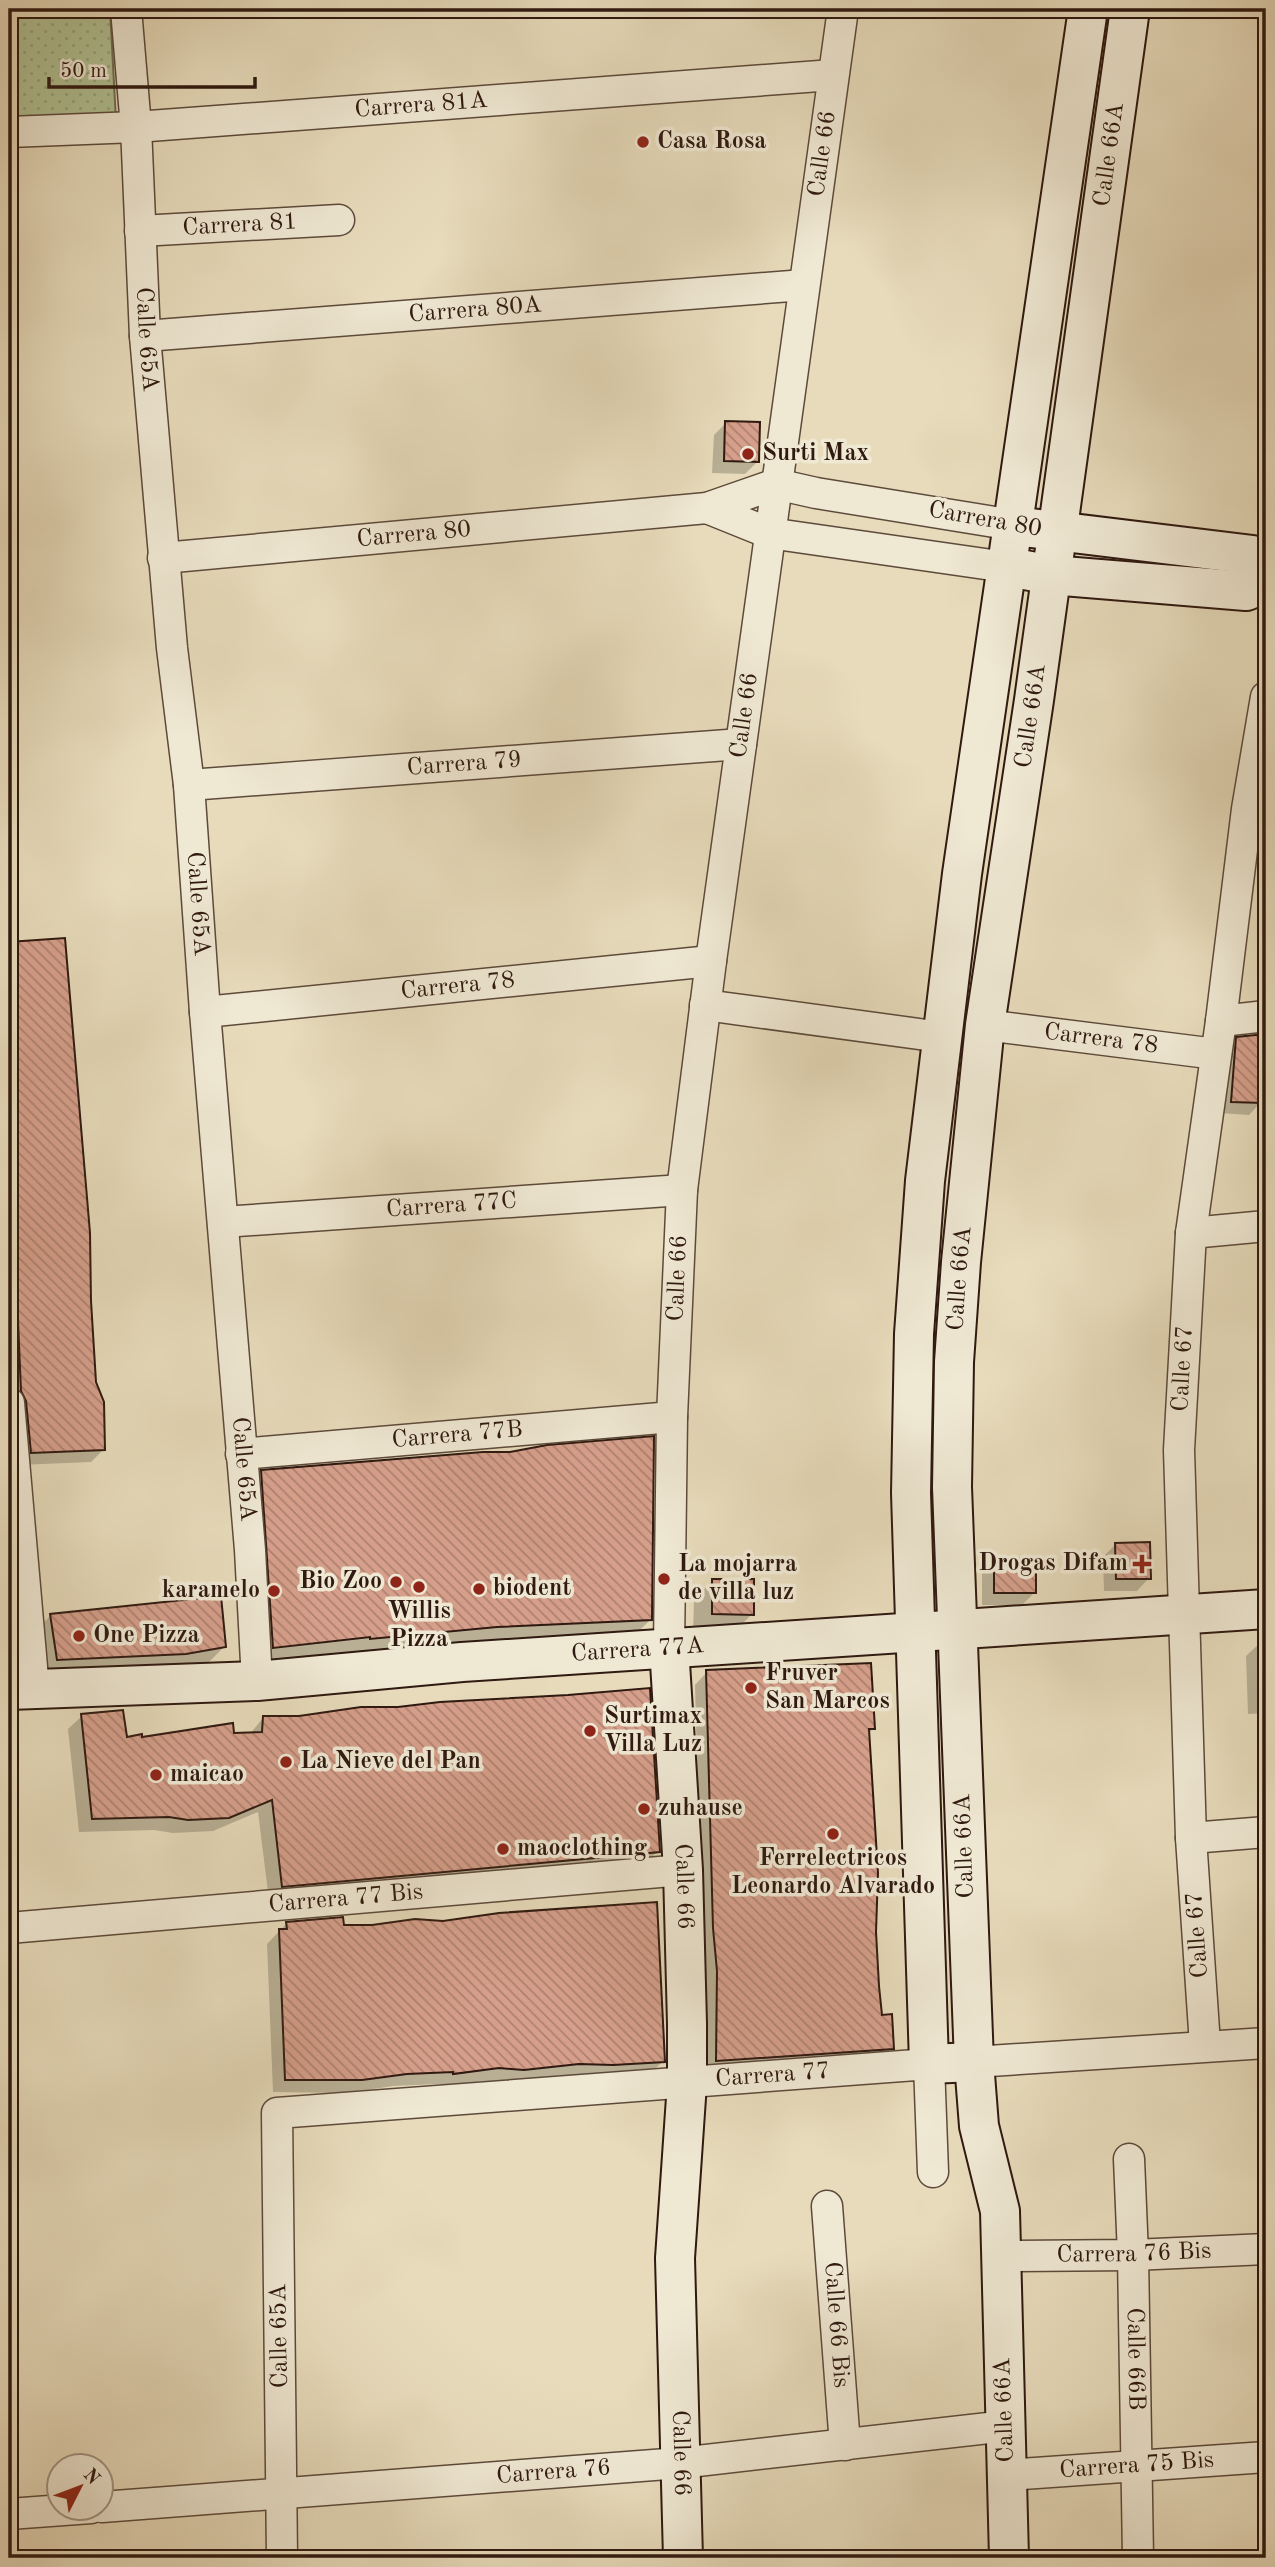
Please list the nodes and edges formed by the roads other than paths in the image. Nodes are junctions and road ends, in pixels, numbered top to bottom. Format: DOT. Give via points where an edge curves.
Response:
graph roads {
  1 [pos="126,9"];
  2 [pos="843,9"];
  3 [pos="1088,9"];
  4 [pos="1130,9"];
  5 [pos="833,75"];
  6 [pos="136,127"];
  7 [pos="9,132"];
  8 [pos="339,219"];
  9 [pos="140,231"];
  10 [pos="804,285"];
  11 [pos="145,336"];
  12 [pos="776,484"];
  13 [pos="707,508"];
  14 [pos="1013,524"];
  15 [pos="1057,532"];
  16 [pos="769,533"];
  17 [pos="163,558"];
  18 [pos="1266,563"];
  19 [pos="1006,566"];
  20 [pos="1051,575"];
  21 [pos="1266,583"];
  22 [pos="1266,697"];
  23 [pos="741,744"];
  24 [pos="189,785"];
  25 [pos="1257,808"];
  26 [pos="711,961"];
  27 [pos="705,1005"];
  28 [pos="205,1012"];
  29 [pos="1266,1016"];
  30 [pos="1221,1021"];
  31 [pos="985,1025"];
  32 [pos="941,1037"];
  33 [pos="1216,1054"];
  34 [pos="682,1190"];
  35 [pos="223,1222"];
  36 [pos="1266,1226"];
  37 [pos="1191,1233"];
  38 [pos="672,1418"];
  39 [pos="10,1422"];
  40 [pos="241,1454"];
  41 [pos="1266,1609"];
  42 [pos="1186,1614"];
  43 [pos="956,1630"];
  44 [pos="914,1632"];
  45 [pos="668,1647"];
  46 [pos="257,1681"];
  47 [pos="21,1690"];
  48 [pos="1266,1832"];
  49 [pos="1191,1838"];
  50 [pos="683,1870"];
  51 [pos="9,1928"];
  52 [pos="1266,2043"];
  53 [pos="1205,2045"];
  54 [pos="974,2062"];
  55 [pos="929,2064"];
  56 [pos="687,2083"];
  57 [pos="277,2113"];
  58 [pos="1129,2159"];
  59 [pos="933,2172"];
  60 [pos="827,2206"];
  61 [pos="1266,2249"];
  62 [pos="1133,2255"];
  63 [pos="1001,2256"];
  64 [pos="1006,2426"];
  65 [pos="845,2445"];
  66 [pos="1266,2457"];
  67 [pos="680,2463"];
  68 [pos="1136,2467"];
  69 [pos="1007,2475"];
  70 [pos="282,2493"];
  71 [pos="116,2506"];
  72 [pos="46,2511"];
  73 [pos="9,2514"];
  74 [pos="282,2558"];
  75 [pos="682,2558"];
  76 [pos="1009,2558"];
  77 [pos="1138,2558"];
  1 -- 6 [label="street, Calle 65A"];
  2 -- 5 [label="street, Calle 66"];
  3 -- 14 [label="street, Calle 66A"];
  4 -- 15 [label="street, Calle 66A"];
  5 -- 6 [label="street, Carrera 81A"];
  5 -- 10 [label="street, Calle 66"];
  6 -- 7 [label="street, Carrera 81A"];
  6 -- 9 [label="street, Calle 65A"];
  8 -- 9 [label="street, Carrera 81"];
  9 -- 11 [label="street, Calle 65A"];
  10 -- 11 [label="street, Carrera 80A"];
  10 -- 12 [label="street, Calle 66"];
  11 -- 17 [label="street, Calle 65A"];
  12 -- 13 [label="street, Carrera 80"];
  12 -- 14 [label="street, Carrera 80"];
  12 -- 16 [label="street, Calle 66"];
  13 -- 16 [label="street, Carrera 80"];
  13 -- 17 [label="street, Carrera 80"];
  14 -- 15 [label="street, Carrera 80"];
  14 -- 19 [label="street, Calle 66A"];
  15 -- 18 [label="street, Carrera 80" via="1253,555"];
  15 -- 20 [label="street, Calle 66A"];
  16 -- 19 [label="street, Carrera 80"];
  16 -- 23 [label="street, Calle 66"];
  17 -- 24 [label="street, Calle 65A"];
  19 -- 20 [label="street, Carrera 80"];
  19 -- 32 [label="street, Calle 66A"];
  20 -- 21 [label="street, Carrera 80" via="1246,592"];
  20 -- 31 [label="street, Calle 66A"];
  22 -- 25 [label="street, Calle 67"];
  23 -- 24 [label="street, Carrera 79"];
  23 -- 26 [label="street, Calle 66"];
  24 -- 28 [label="street, Calle 65A"];
  25 -- 30 [label="street, Calle 67"];
  26 -- 27 [label="street, Calle 66"];
  26 -- 28 [label="street, Carrera 78"];
  27 -- 32 [label="street"];
  27 -- 34 [label="street, Calle 66"];
  28 -- 35 [label="street, Calle 65A"];
  29 -- 30 [label="street"];
  30 -- 33 [label="street, Calle 67"];
  31 -- 33 [label="street, Carrera 78"];
  31 -- 43 [label="street, Calle 66A" via="954,1362"];
  32 -- 44 [label="street, Calle 66A" via="914,1334"];
  33 -- 37 [label="street, Calle 67"];
  34 -- 35 [label="street, Carrera 77C"];
  34 -- 38 [label="street, Calle 66"];
  35 -- 40 [label="street, Calle 65A"];
  36 -- 37 [label="street"];
  37 -- 42 [label="street, Calle 67" via="1179,1450"];
  38 -- 40 [label="street, Carrera 77B"];
  38 -- 45 [label="street, Calle 66"];
  39 -- 47 [label="street"];
  40 -- 46 [label="street, Calle 65A"];
  41 -- 42 [label="street, Carrera 77A"];
  42 -- 43 [label="street, Carrera 77A"];
  42 -- 49 [label="street, Calle 67"];
  43 -- 44 [label="street, Carrera 77A"];
  43 -- 54 [label="street, Calle 66A"];
  44 -- 45 [label="street, Carrera 77A"];
  44 -- 55 [label="street, Calle 66A"];
  45 -- 46 [label="street, Carrera 77A"];
  45 -- 50 [label="street, Calle 66"];
  46 -- 47 [label="street, Carrera 77A"];
  48 -- 49 [label="street"];
  49 -- 53 [label="street, Calle 67"];
  50 -- 51 [label="street, Carrera 77 Bis"];
  50 -- 56 [label="street, Calle 66"];
  52 -- 53 [label="street, Carrera 77"];
  53 -- 54 [label="street, Carrera 77"];
  54 -- 55 [label="street, Carrera 77"];
  54 -- 63 [label="street, Calle 66A" via="979,2126 1000,2211"];
  55 -- 56 [label="street, Carrera 77"];
  55 -- 59 [label="street, Calle 66A"];
  56 -- 57 [label="street, Carrera 77"];
  56 -- 67 [label="street, Calle 66" via="675,2258"];
  57 -- 70 [label="street, Calle 65A"];
  58 -- 62 [label="street, Calle 66B"];
  60 -- 65 [label="street, Calle 66 Bis"];
  61 -- 62 [label="street, Carrera 76 Bis"];
  62 -- 63 [label="street, Carrera 76 Bis"];
  62 -- 68 [label="street, Calle 66B"];
  63 -- 64 [label="street, Calle 66A"];
  64 -- 65 [label="street, Carrera 76"];
  64 -- 69 [label="street, Calle 66A"];
  65 -- 67 [label="street, Carrera 76"];
  66 -- 68 [label="street, Carrera 75 Bis"];
  67 -- 70 [label="street, Carrera 76"];
  67 -- 75 [label="street, Calle 66"];
  68 -- 69 [label="street, Carrera 75 Bis"];
  68 -- 77 [label="street, Calle 66B"];
  69 -- 76 [label="street, Calle 66A"];
  70 -- 71 [label="street, Carrera 76"];
  70 -- 74 [label="street, Calle 65A"];
  72 -- 73 [label="street"];
}
